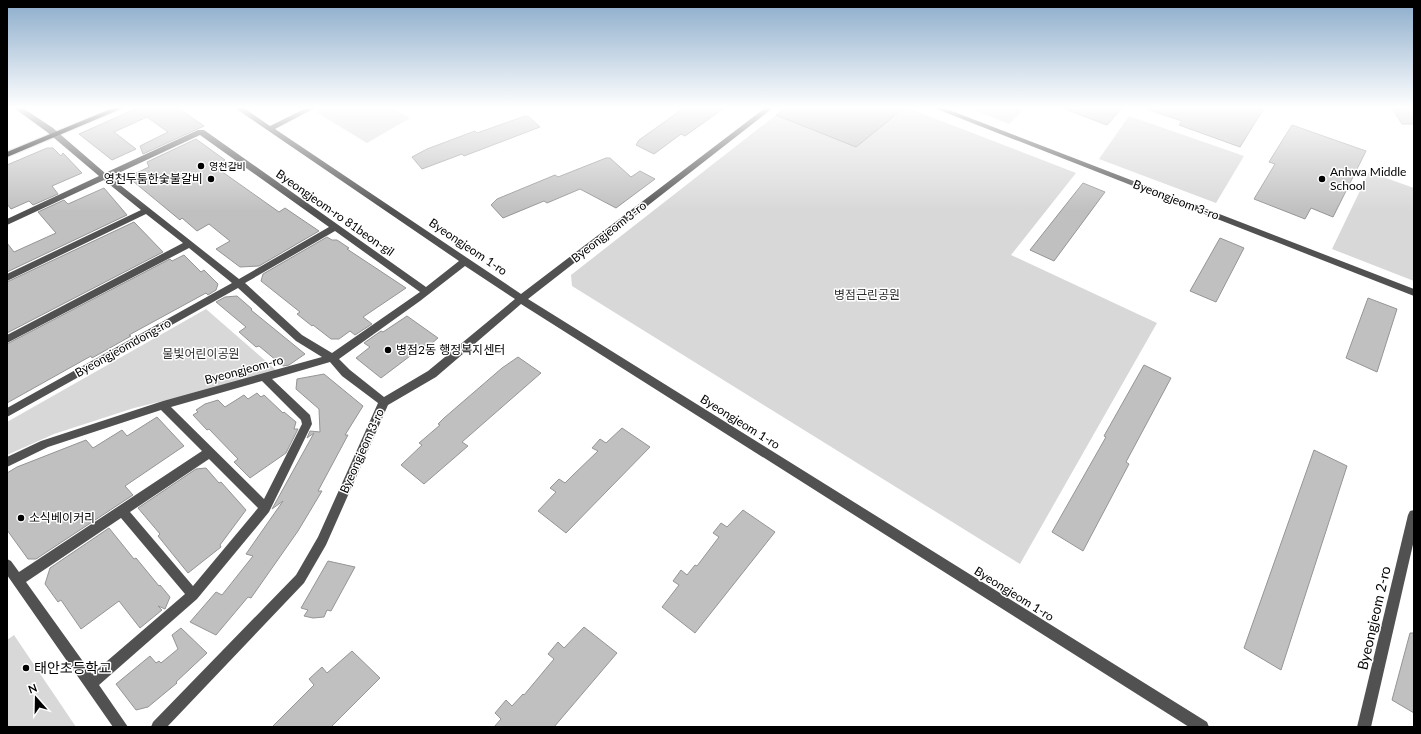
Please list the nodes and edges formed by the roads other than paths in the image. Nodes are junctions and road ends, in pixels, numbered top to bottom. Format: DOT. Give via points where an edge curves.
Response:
graph roads {
  1 [pos="25,142"];
  2 [pos="34,142"];
  3 [pos="64,142"];
  4 [pos="179,142"];
  5 [pos="215,142"];
  6 [pos="290,142"];
  7 [pos="725,142"];
  8 [pos="1026,142"];
  9 [pos="7,148"];
  10 [pos="7,155"];
  11 [pos="105,177"];
  12 [pos="147,210"];
  13 [pos="7,222"];
  14 [pos="335,227"];
  15 [pos="189,244"];
  16 [pos="465,261"];
  17 [pos="7,278"];
  18 [pos="239,283"];
  19 [pos="425,292"];
  20 [pos="1414,293"];
  21 [pos="521,299"];
  22 [pos="7,338"];
  23 [pos="332,358"];
  24 [pos="265,378"];
  25 [pos="384,402"];
  26 [pos="163,405"];
  27 [pos="7,413"];
  28 [pos="210,452"];
  29 [pos="7,462"];
  30 [pos="265,508"];
  31 [pos="122,511"];
  32 [pos="1414,515"];
  33 [pos="7,565"];
  34 [pos="18,580"];
  35 [pos="193,595"];
  36 [pos="90,684"];
  37 [pos="121,727"];
  38 [pos="158,727"];
  39 [pos="1202,727"];
  40 [pos="1364,727"];
  1 -- 9 [label="main road"];
  2 -- 10 [label="main road"];
  3 -- 11 [label="street"];
  4 -- 11 [label="street, Byeongjeom-ro 81beon-gil"];
  5 -- 14 [label="street, Byeongjeom-ro 81beon-gil"];
  6 -- 16 [label="street, Byeongjeom 1-ro"];
  7 -- 21 [label="street, Byeongjeom 3-ro"];
  8 -- 20 [label="street, Byeongjeom 3-ro"];
  11 -- 12 [label="street"];
  11 -- 13 [label="street"];
  12 -- 15 [label="street"];
  12 -- 17 [label="street"];
  14 -- 18 [label="street, Byeongjeomdong-ro"];
  14 -- 19 [label="street, Byeongjeom-ro 81beon-gil"];
  15 -- 18 [label="street"];
  15 -- 22 [label="street"];
  16 -- 19 [label="street, Byeongjeom-ro"];
  16 -- 21 [label="street, Byeongjeom 1-ro"];
  18 -- 23 [label="street" via="299,338"];
  18 -- 27 [label="street, Byeongjeomdong-ro"];
  19 -- 23 [label="street, Byeongjeom-ro"];
  21 -- 25 [label="street, Byeongjeom 3-ro" via="432,374"];
  21 -- 39 [label="street, Byeongjeom 1-ro"];
  23 -- 24 [label="street, Byeongjeom-ro"];
  23 -- 25 [label="street" via="346,373"];
  24 -- 26 [label="street, Byeongjeom-ro"];
  24 -- 30 [label="street" via="306,418 307,424"];
  25 -- 38 [label="street, Byeongjeom 3-ro" via="322,541 300,579"];
  26 -- 28 [label="street"];
  26 -- 29 [label="street, Byeongjeom-ro" via="45,444"];
  28 -- 30 [label="street"];
  28 -- 31 [label="street"];
  30 -- 35 [label="street"];
  31 -- 34 [label="street"];
  31 -- 35 [label="street"];
  32 -- 40 [label="street, Byeongjeom 2-ro"];
  33 -- 34 [label="street"];
  34 -- 36 [label="street"];
  35 -- 36 [label="street"];
  36 -- 37 [label="street"];
}
